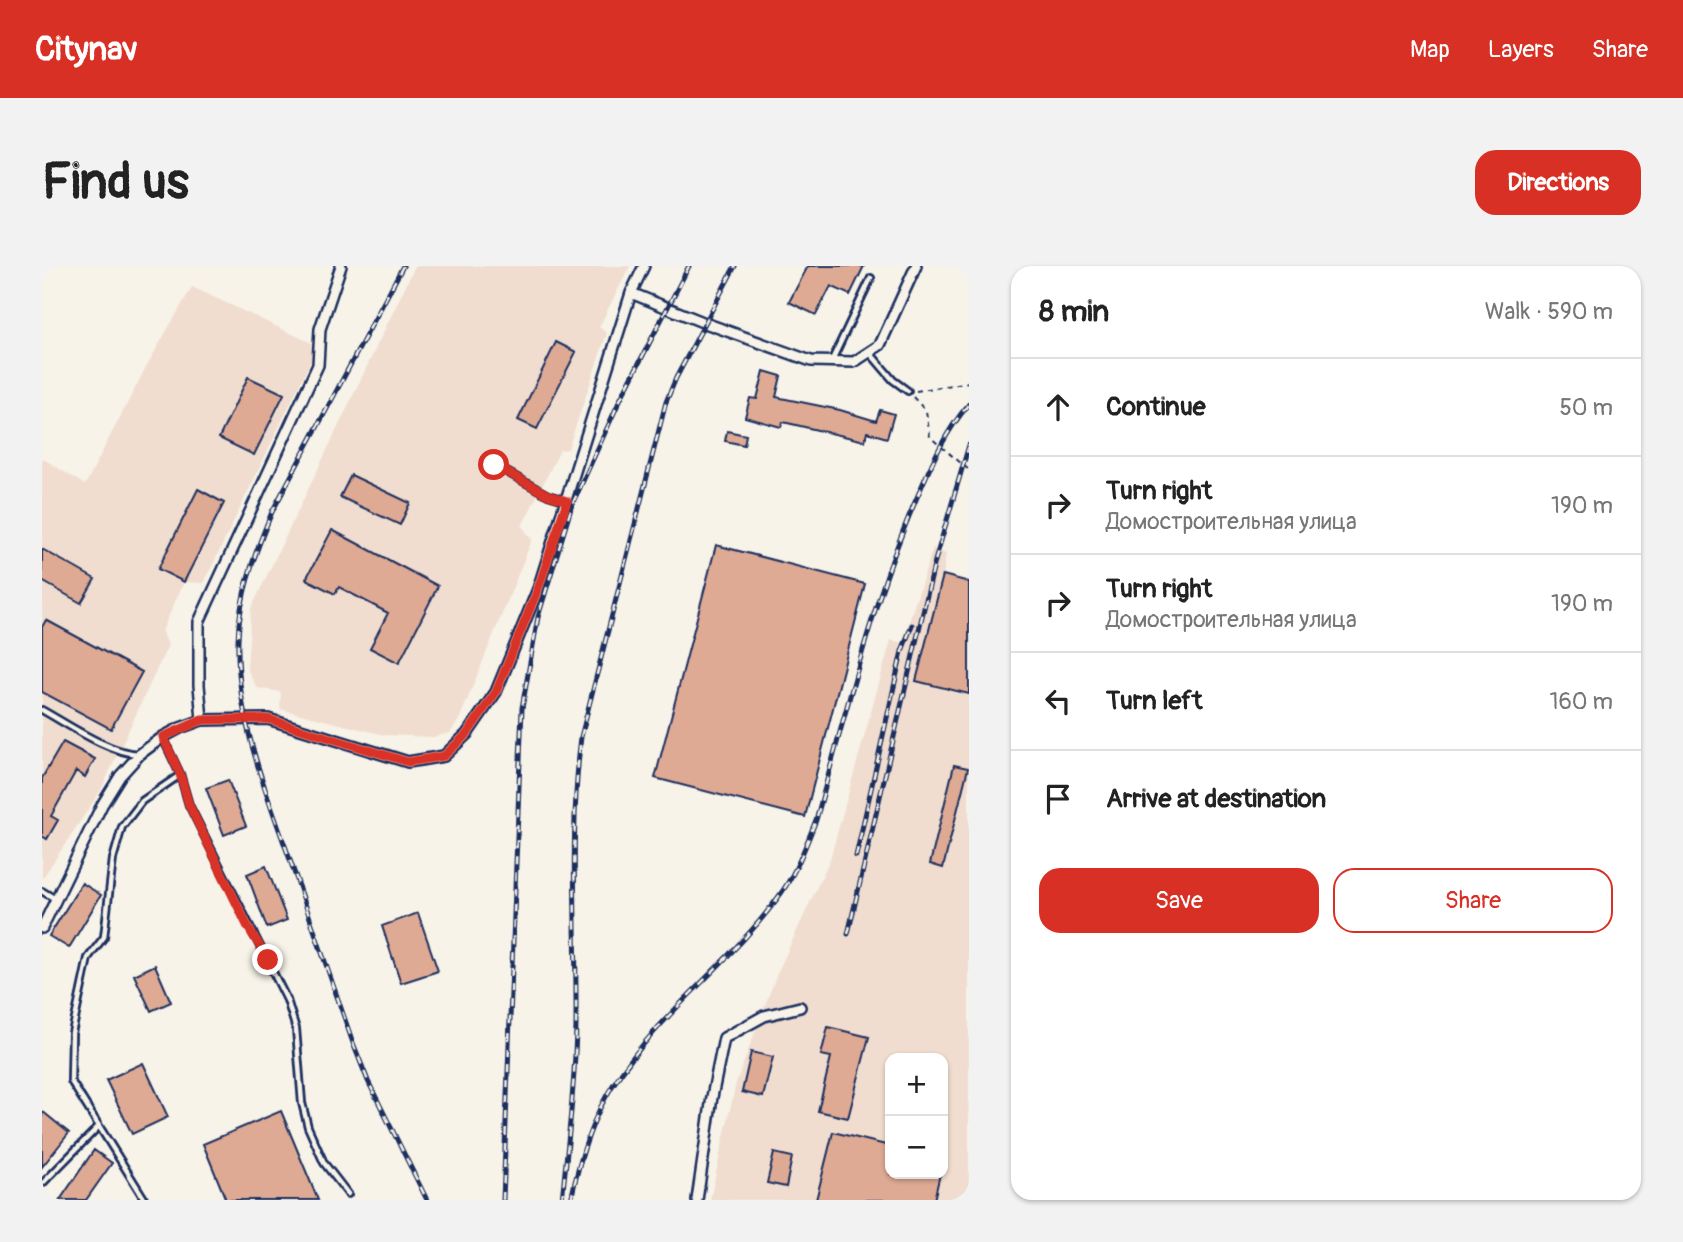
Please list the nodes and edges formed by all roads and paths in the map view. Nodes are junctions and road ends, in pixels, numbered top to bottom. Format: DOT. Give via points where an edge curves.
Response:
graph roads {
  1 [pos="341,266"];
  2 [pos="644,266"];
  3 [pos="916,266"];
  4 [pos="871,278"];
  5 [pos="631,293"];
  6 [pos="869,352"];
  7 [pos="831,362"];
  8 [pos="969,382"];
  9 [pos="908,391"];
  10 [pos="494,465"];
  11 [pos="969,470"];
  12 [pos="567,501"];
  13 [pos="42,710"];
  14 [pos="202,720"];
  15 [pos="163,737"];
  16 [pos="140,754"];
  17 [pos="180,774"];
  18 [pos="42,891"];
  19 [pos="57,900"];
  20 [pos="42,928"];
  21 [pos="800,1007"];
  22 [pos="99,1126"];
  23 [pos="42,1184"];
  24 [pos="348,1194"];
  25 [pos="145,1200"];
  26 [pos="696,1200"];
  1 -- 14 [label="street" via="320,329 318,365 199,622"];
  2 -- 5 [label="street"];
  3 -- 6 [label="street" via="880,345"];
  4 -- 7 [label="lane"];
  5 -- 7 [label="street" via="811,360"];
  5 -- 12 [label="street"];
  6 -- 7 [label="street" via="853,362"];
  6 -- 9 [label="lane"];
  8 -- 9 [label="path"];
  9 -- 11 [label="path" via="926,411 930,437"];
  10 -- 12 [label="lane"];
  12 -- 14 [label="street" via="496,692 467,734 444,756 408,762 268,719"];
  13 -- 16 [label="lane" via="104,743"];
  14 -- 15 [label="street"];
  15 -- 16 [label="street"];
  15 -- 17 [label="lane"];
  16 -- 19 [label="street" via="102,805"];
  17 -- 22 [label="lane" via="142,801 122,827 104,937 88,958 80,986 72,1033 71,1081"];
  17 -- 24 [label="lane" via="189,805 287,1000 296,1029 308,1128 324,1163"];
  18 -- 19 [label="lane"];
  19 -- 20 [label="street"];
  21 -- 26 [label="street" via="764,1016 723,1038"];
  22 -- 23 [label="lane"];
  22 -- 25 [label="lane"];
}
